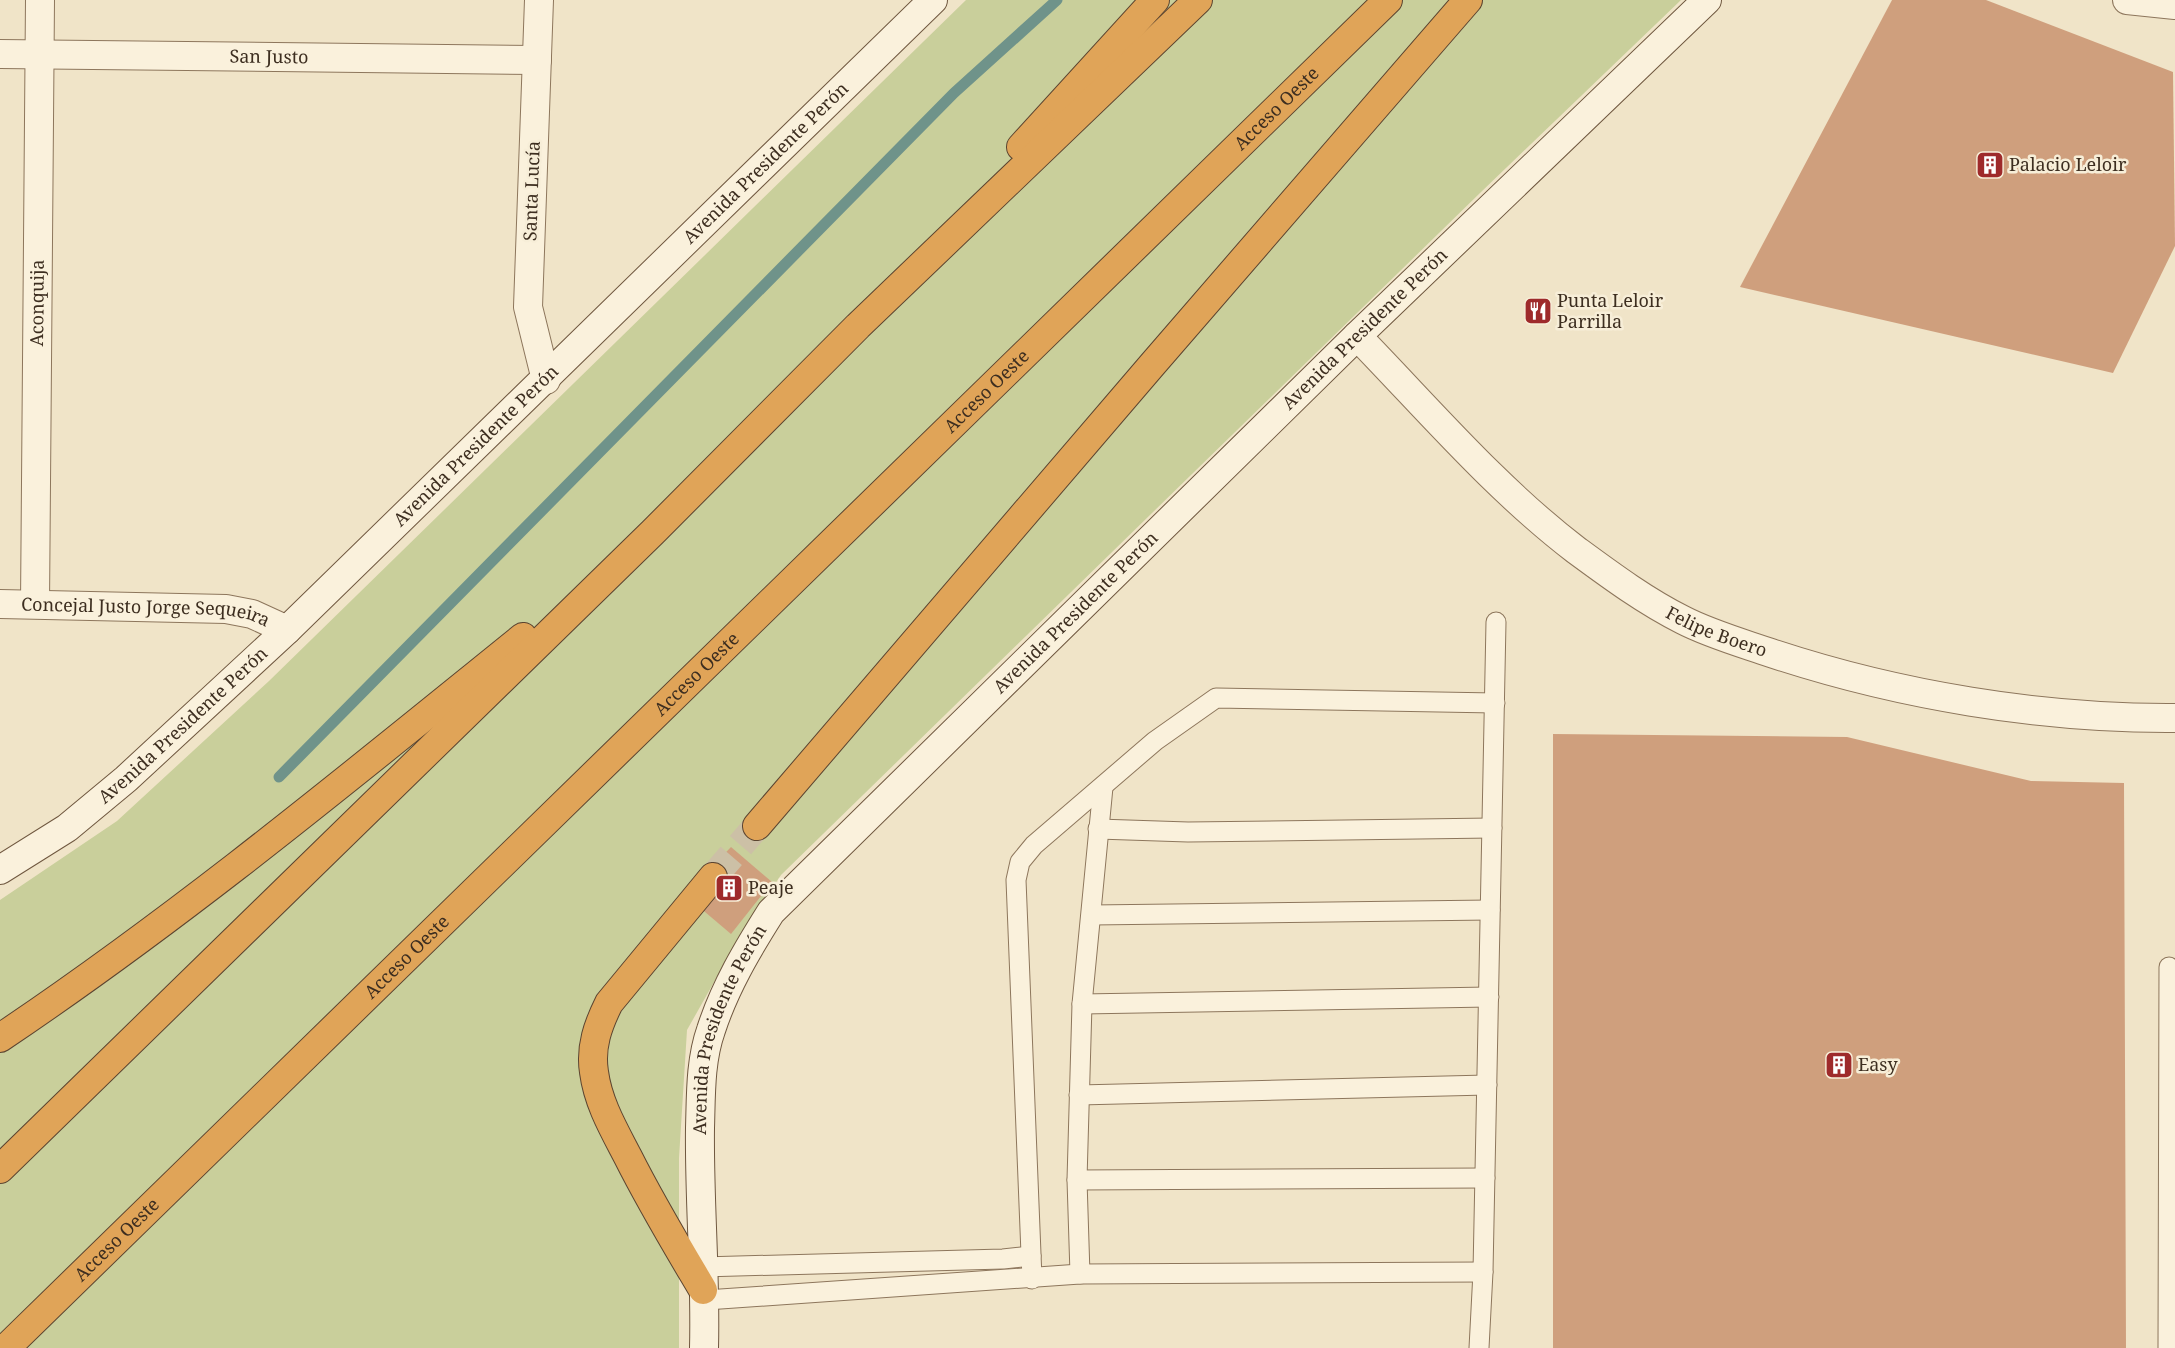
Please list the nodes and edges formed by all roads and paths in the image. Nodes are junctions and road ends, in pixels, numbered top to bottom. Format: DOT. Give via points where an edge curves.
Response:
graph roads {
  1 [pos="40,0"];
  2 [pos="539,0"];
  3 [pos="933,0"];
  4 [pos="1155,0"];
  5 [pos="1198,0"];
  6 [pos="1388,0"];
  7 [pos="1468,0"];
  8 [pos="1707,0"];
  9 [pos="2127,0"];
  10 [pos="2175,4"];
  11 [pos="0,54"];
  12 [pos="38,54"];
  13 [pos="537,60"];
  14 [pos="858,326"];
  15 [pos="1357,336"];
  16 [pos="546,380"];
  17 [pos="653,532"];
  18 [pos="0,604"];
  19 [pos="35,604"];
  20 [pos="1496,622"];
  21 [pos="287,630"];
  22 [pos="1495,702"];
  23 [pos="2175,718"];
  24 [pos="1104,787"];
  25 [pos="757,826"];
  26 [pos="1492,828"];
  27 [pos="1098,829"];
  28 [pos="0,870"];
  29 [pos="713,877"];
  30 [pos="1490,910"];
  31 [pos="1092,915"];
  32 [pos="2169,967"];
  33 [pos="1489,997"];
  34 [pos="1082,1004"];
  35 [pos="0,1038"];
  36 [pos="1487,1085"];
  37 [pos="1079,1095"];
  38 [pos="0,1169"];
  39 [pos="1485,1178"];
  40 [pos="1077,1180"];
  41 [pos="1031,1256"];
  42 [pos="1483,1272"];
  43 [pos="1080,1274"];
  44 [pos="1032,1278"];
  45 [pos="704,1286"];
  46 [pos="6,1348"];
  47 [pos="704,1348"];
  48 [pos="1479,1348"];
  49 [pos="2168,1348"];
  1 -- 12 [label="street, Aconquija"];
  2 -- 13 [label="street, Santa Lucía"];
  3 -- 16 [label="street, Avenida Presidente Perón"];
  4 -- 14 [label="highway"];
  5 -- 14 [label="highway"];
  6 -- 46 [label="highway, Acceso Oeste"];
  7 -- 25 [label="highway"];
  8 -- 15 [label="street, Avenida Presidente Perón"];
  9 -- 10 [label="street"];
  11 -- 12 [label="street, San Justo"];
  12 -- 13 [label="street, San Justo"];
  12 -- 19 [label="street, Aconquija"];
  13 -- 16 [label="street, Santa Lucía" via="528,307"];
  14 -- 17 [label="highway"];
  15 -- 23 [label="street, Felipe Boero" via="1520,504 1585,556 1683,620 1742,644 1814,667 1909,689 2056,713"];
  15 -- 45 [label="street, Avenida Presidente Perón" via="771,912 731,977 710,1031 701,1081"];
  16 -- 21 [label="street, Avenida Presidente Perón"];
  17 -- 35 [label="highway" via="184,906"];
  17 -- 38 [label="highway"];
  18 -- 19 [label="street, Concejal Justo Jorge Sequeira"];
  19 -- 21 [label="street, Concejal Justo Jorge Sequeira" via="226,609 252,614"];
  20 -- 22 [label="lane"];
  21 -- 28 [label="street, Avenida Presidente Perón" via="82,816"];
  22 -- 24 [label="lane" via="1216,698 1155,741"];
  22 -- 26 [label="lane"];
  24 -- 27 [label="lane"];
  24 -- 41 [label="lane" via="1034,845 1020,862 1016,880"];
  26 -- 27 [label="lane" via="1188,832"];
  26 -- 30 [label="lane"];
  27 -- 31 [label="lane"];
  29 -- 45 [label="highway" via="609,1003 593,1048 600,1098 611,1124 646,1193"];
  30 -- 31 [label="lane"];
  30 -- 33 [label="lane"];
  31 -- 34 [label="lane"];
  32 -- 49 [label="lane"];
  33 -- 34 [label="lane"];
  33 -- 36 [label="lane"];
  34 -- 37 [label="lane"];
  36 -- 37 [label="lane"];
  36 -- 39 [label="lane"];
  37 -- 40 [label="lane"];
  39 -- 40 [label="lane"];
  39 -- 42 [label="lane"];
  40 -- 43 [label="lane"];
  41 -- 44 [label="lane"];
  41 -- 45 [label="lane"];
  42 -- 43 [label="lane"];
  42 -- 48 [label="lane"];
  43 -- 44 [label="lane"];
  44 -- 45 [label="lane"];
  45 -- 47 [label="street, Avenida Presidente Perón"];
}
